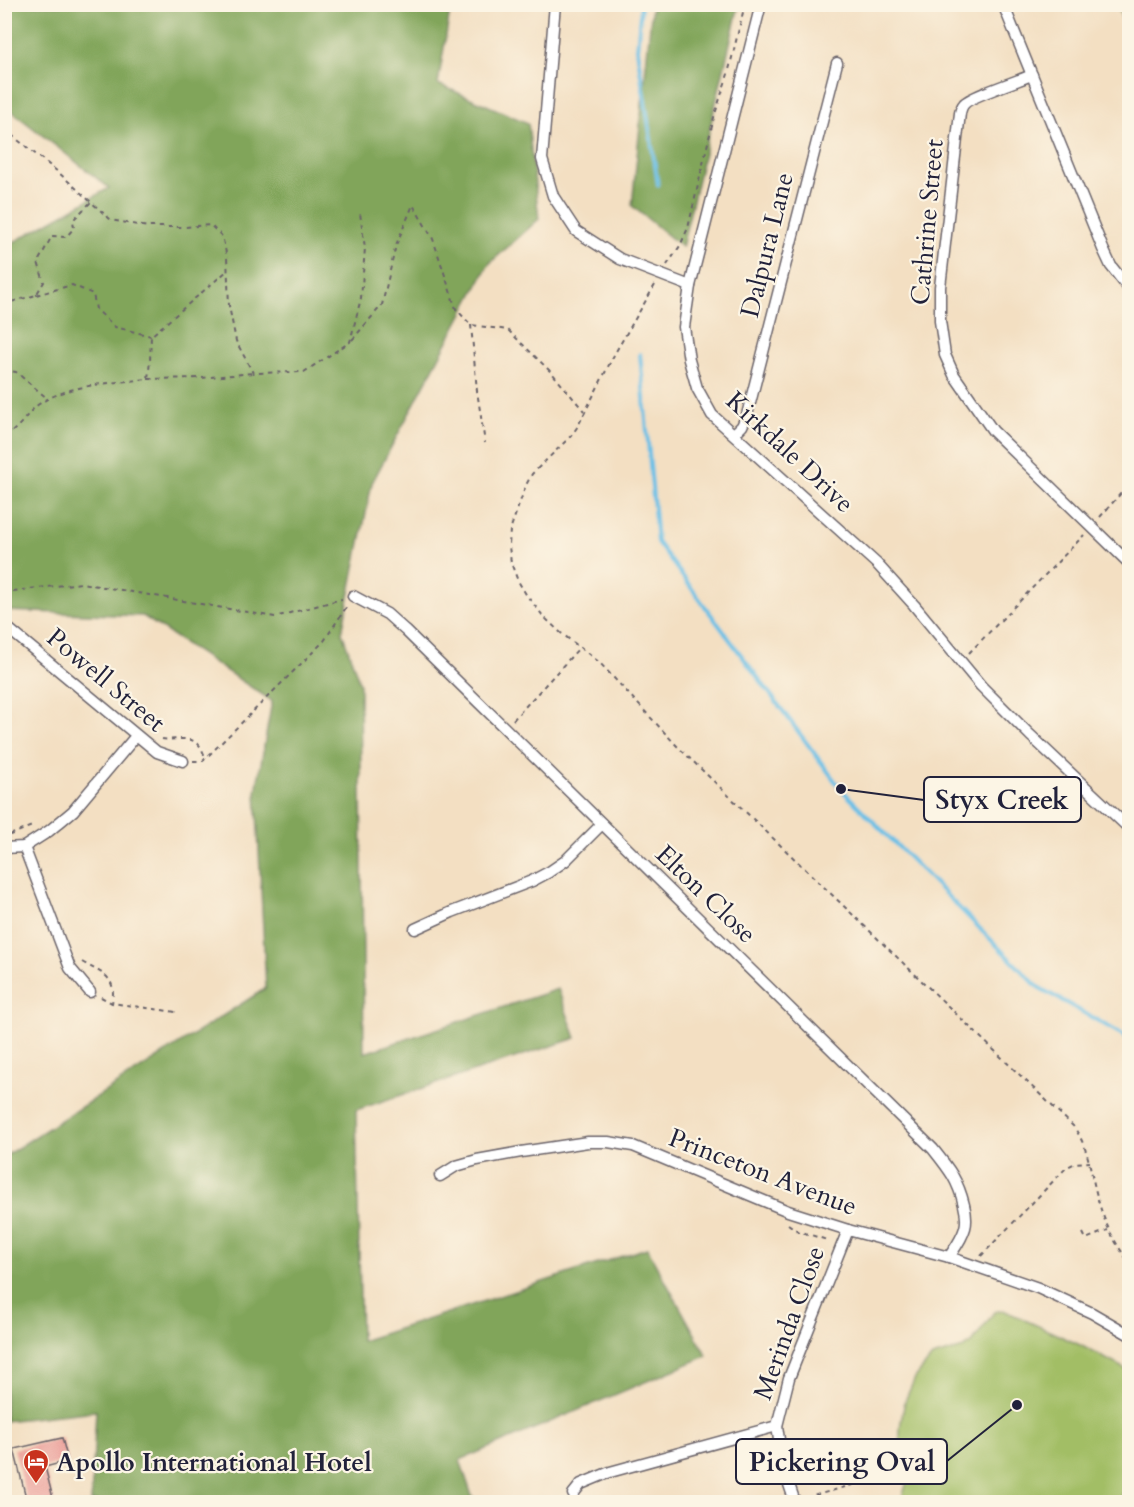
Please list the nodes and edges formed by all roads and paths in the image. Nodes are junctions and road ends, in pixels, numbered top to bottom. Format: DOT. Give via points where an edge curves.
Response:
graph roads {
  1 [pos="555,4"];
  2 [pos="745,4"];
  3 [pos="761,4"];
  4 [pos="1003,4"];
  5 [pos="837,63"];
  6 [pos="1032,75"];
  7 [pos="4,129"];
  8 [pos="91,202"];
  9 [pos="360,213"];
  10 [pos="665,269"];
  11 [pos="228,270"];
  12 [pos="656,284"];
  13 [pos="690,286"];
  14 [pos="1130,290"];
  15 [pos="36,295"];
  16 [pos="4,304"];
  17 [pos="471,325"];
  18 [pos="151,336"];
  19 [pos="350,342"];
  20 [pos="4,370"];
  21 [pos="253,373"];
  22 [pos="148,379"];
  23 [pos="48,399"];
  24 [pos="585,412"];
  25 [pos="734,434"];
  26 [pos="4,436"];
  27 [pos="485,443"];
  28 [pos="1130,483"];
  29 [pos="1091,527"];
  30 [pos="1130,564"];
  31 [pos="4,591"];
  32 [pos="353,596"];
  33 [pos="4,625"];
  34 [pos="580,646"];
  35 [pos="960,662"];
  36 [pos="512,721"];
  37 [pos="136,736"];
  38 [pos="161,739"];
  39 [pos="206,759"];
  40 [pos="183,761"];
  41 [pos="40,823"];
  42 [pos="602,824"];
  43 [pos="1130,828"];
  44 [pos="5,837"];
  45 [pos="24,847"];
  46 [pos="4,848"];
  47 [pos="415,928"];
  48 [pos="78,957"];
  49 [pos="90,992"];
  50 [pos="112,1003"];
  51 [pos="177,1012"];
  52 [pos="1090,1162"];
  53 [pos="440,1176"];
  54 [pos="782,1220"];
  55 [pos="1109,1229"];
  56 [pos="848,1230"];
  57 [pos="1083,1233"];
  58 [pos="826,1240"];
  59 [pos="984,1253"];
  60 [pos="949,1257"];
  61 [pos="1130,1263"];
  62 [pos="1130,1335"];
  63 [pos="777,1426"];
  64 [pos="884,1476"];
  65 [pos="573,1494"];
  66 [pos="795,1502"];
  1 -- 13 [label="street" via="542,159 553,196 576,231 620,259"];
  2 -- 10 [label="path" via="688,228"];
  3 -- 13 [label="street, Kirkdale Drive"];
  4 -- 6 [label="street"];
  5 -- 25 [label="street, Dalpura Lane" via="747,415"];
  6 -- 14 [label="street" via="1102,249"];
  6 -- 29 [label="street, Cathrine Street" via="962,105 940,287 942,332 945,354 954,375 993,431"];
  7 -- 8 [label="path"];
  8 -- 11 [label="path" via="111,220 148,227 210,225 222,236"];
  8 -- 15 [label="path" via="73,220 74,228 66,237 52,236 38,262 44,282"];
  9 -- 19 [label="path" via="364,248 362,298"];
  11 -- 18 [label="path"];
  11 -- 21 [label="path" via="229,306 236,341"];
  12 -- 24 [label="path"];
  13 -- 25 [label="street, Kirkdale Drive" via="684,327 697,388 712,415"];
  15 -- 16 [label="path"];
  15 -- 18 [label="path" via="72,285 93,294 96,309 115,327"];
  17 -- 19 [label="path" via="456,309 433,239 413,205 396,245 382,305"];
  17 -- 24 [label="path" via="508,330"];
  17 -- 27 [label="path"];
  18 -- 22 [label="path"];
  19 -- 21 [label="path" via="304,372"];
  20 -- 23 [label="path" via="16,372"];
  21 -- 22 [label="path"];
  22 -- 23 [label="path" via="100,384"];
  23 -- 26 [label="path" via="36,405 12,433"];
  24 -- 34 [label="path" via="573,433 530,478 510,530 509,546 513,568 527,597 561,633"];
  25 -- 35 [label="street, Kirkdale Drive" via="877,564"];
  28 -- 29 [label="path"];
  29 -- 30 [label="street, Cathrine Street"];
  29 -- 35 [label="path"];
  31 -- 32 [label="path" via="81,583 275,617"];
  32 -- 39 [label="path" via="324,641"];
  32 -- 42 [label="street, Elton Close" via="387,614"];
  33 -- 37 [label="street, Powell Street"];
  34 -- 36 [label="path"];
  34 -- 52 [label="path" via="678,747 1069,1121 1083,1141"];
  35 -- 43 [label="street, Kirkdale Drive" via="1022,727"];
  37 -- 40 [label="street, Powell Street" via="157,752"];
  37 -- 45 [label="street" via="73,811"];
  38 -- 39 [label="path" via="191,740 199,745"];
  39 -- 40 [label="path"];
  41 -- 44 [label="path"];
  42 -- 47 [label="street" via="549,872"];
  42 -- 60 [label="street, Elton Close" via="948,1167 960,1188 966,1213 966,1227"];
  45 -- 46 [label="street"];
  45 -- 49 [label="street" via="70,968"];
  48 -- 50 [label="path" via="111,981"];
  49 -- 50 [label="path"];
  50 -- 51 [label="path"];
  52 -- 55 [label="path"];
  52 -- 59 [label="path" via="1066,1168"];
  53 -- 56 [label="street, Princeton Avenue" via="477,1160 608,1142 633,1146 788,1211"];
  54 -- 58 [label="path" via="798,1231"];
  55 -- 57 [label="path" via="1086,1239"];
  55 -- 61 [label="path"];
  56 -- 60 [label="street, Princeton Avenue"];
  56 -- 63 [label="street, Merinda Close" via="789,1378"];
  60 -- 62 [label="street, Princeton Avenue" via="1038,1288"];
  63 -- 65 [label="street" via="610,1472 581,1484"];
  63 -- 66 [label="street, Merinda Close" via="783,1467"];
  64 -- 66 [label="path"];
}
